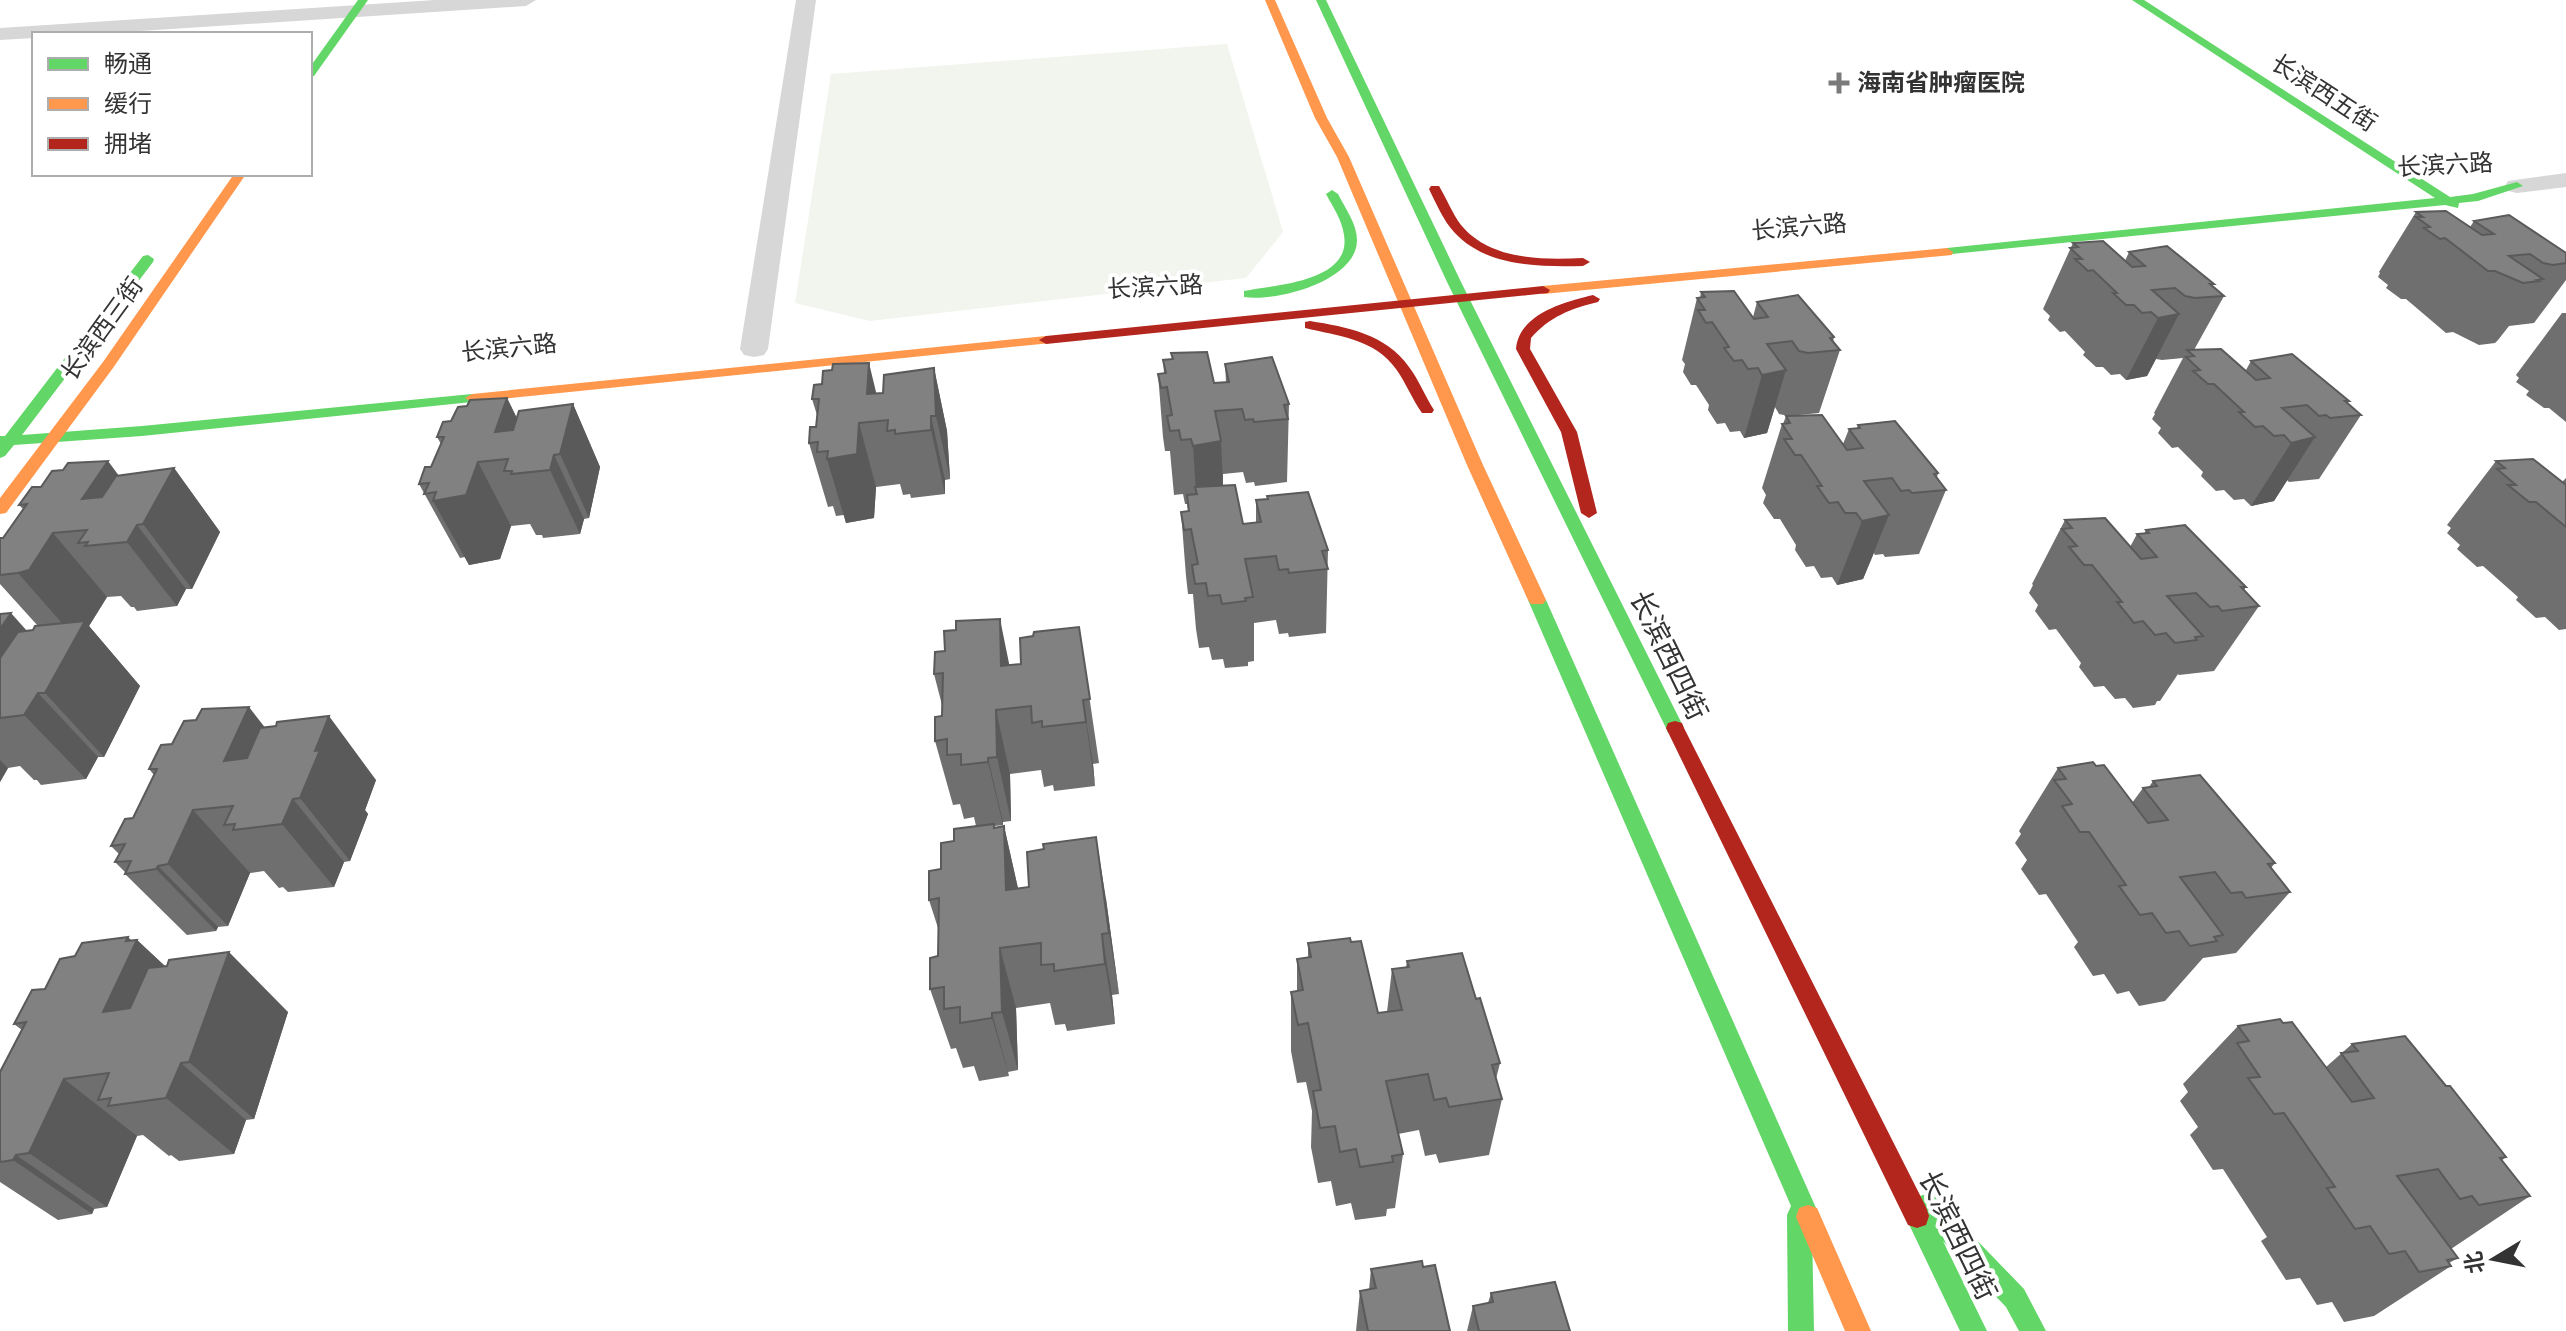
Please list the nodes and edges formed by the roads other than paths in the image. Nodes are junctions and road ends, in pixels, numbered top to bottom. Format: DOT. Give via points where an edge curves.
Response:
graph roads {
  1 [pos="526,0"];
  2 [pos="806,0"];
  3 [pos="1270,0"];
  4 [pos="1321,0"];
  5 [pos="2137,0"];
  6 [pos="2160,0"];
  7 [pos="347,6"];
  8 [pos="0,34"];
  9 [pos="312,40"];
  10 [pos="312,70"];
  11 [pos="1371,100"];
  12 [pos="1321,118"];
  13 [pos="1318,145"];
  14 [pos="1413,149"];
  15 [pos="1323,172"];
  16 [pos="1427,174"];
  17 [pos="239,176"];
  18 [pos="2566,180"];
  19 [pos="2517,186"];
  20 [pos="2427,188"];
  21 [pos="2450,193"];
  22 [pos="2471,207"];
  23 [pos="2497,213"];
  24 [pos="161,241"];
  25 [pos="1746,251"];
  26 [pos="1793,252"];
  27 [pos="1604,260"];
  28 [pos="1806,267"];
  29 [pos="1459,292"];
  30 [pos="1228,296"];
  31 [pos="1403,297"];
  32 [pos="1142,312"];
  33 [pos="1116,333"];
  34 [pos="754,349"];
  35 [pos="98,411"];
  36 [pos="69,414"];
  37 [pos="26,418"];
  38 [pos="0,420"];
  39 [pos="53,436"];
  40 [pos="3,444"];
  41 [pos="1475,465"];
  42 [pos="0,509"];
  43 [pos="1611,601"];
  44 [pos="1897,1175"];
  45 [pos="1798,1192"];
  46 [pos="1801,1331"];
  47 [pos="1858,1331"];
  48 [pos="1974,1331"];
  49 [pos="2033,1331"];
  1 -- 7 [label="street"];
  2 -- 34 [label="street"];
  3 -- 12 [label="main road"];
  4 -- 11 [label="main road, 长滨西四街"];
  5 -- 20 [label="main road, 长滨西五街"];
  6 -- 21 [label="main road, 长滨西五街"];
  7 -- 8 [label="street"];
  7 -- 9 [label="main road"];
  7 -- 10 [label="main road"];
  11 -- 14 [label="main road"];
  11 -- 29 [label="main road, 长滨西四街"];
  12 -- 13 [label="main road"];
  12 -- 31 [label="main road"];
  15 -- 30 [label="main road" via="1350,237 1351,247 1341,262 1288,290"];
  16 -- 27 [label="main road" via="1455,225 1484,247 1546,264"];
  17 -- 36 [label="main road, 长滨西三街"];
  18 -- 19 [label="street"];
  19 -- 21 [label="main road, 长滨六路"];
  19 -- 22 [label="main road, 长滨六路"];
  20 -- 21 [label="main road, 长滨西五街"];
  20 -- 26 [label="main road, 长滨六路"];
  21 -- 22 [label="main road, 长滨西五街"];
  21 -- 28 [label="main road, 长滨六路"];
  22 -- 23 [label="main road, 长滨西五街"];
  24 -- 37 [label="main road, 长滨西三街"];
  25 -- 26 [label="main road"];
  26 -- 29 [label="main road, 长滨六路"];
  28 -- 29 [label="main road, 长滨六路"];
  28 -- 43 [label="main road" via="1725,285 1578,302 1543,317 1524,337 1523,349 1569,432"];
  29 -- 31 [label="main road, 长滨六路"];
  29 -- 43 [label="main road, 长滨西四街"];
  31 -- 32 [label="main road, 长滨六路"];
  31 -- 33 [label="main road, 长滨六路"];
  31 -- 41 [label="main road"];
  33 -- 39 [label="main road, 长滨六路"];
  33 -- 41 [label="main road" via="1188,336 1309,325 1353,334 1395,356 1417,398"];
  35 -- 36 [label="main road"];
  36 -- 37 [label="main road"];
  36 -- 39 [label="main road, 长滨西三街"];
  37 -- 38 [label="main road"];
  37 -- 40 [label="main road, 长滨西三街"];
  39 -- 40 [label="main road, 长滨六路"];
  39 -- 42 [label="main road, 长滨西三街"];
  41 -- 45 [label="main road"];
  43 -- 44 [label="main road, 长滨西四街"];
  44 -- 48 [label="main road, 长滨西四街"];
  44 -- 49 [label="main road" via="2015,1298"];
  45 -- 46 [label="main road"];
  45 -- 47 [label="main road"];
}
